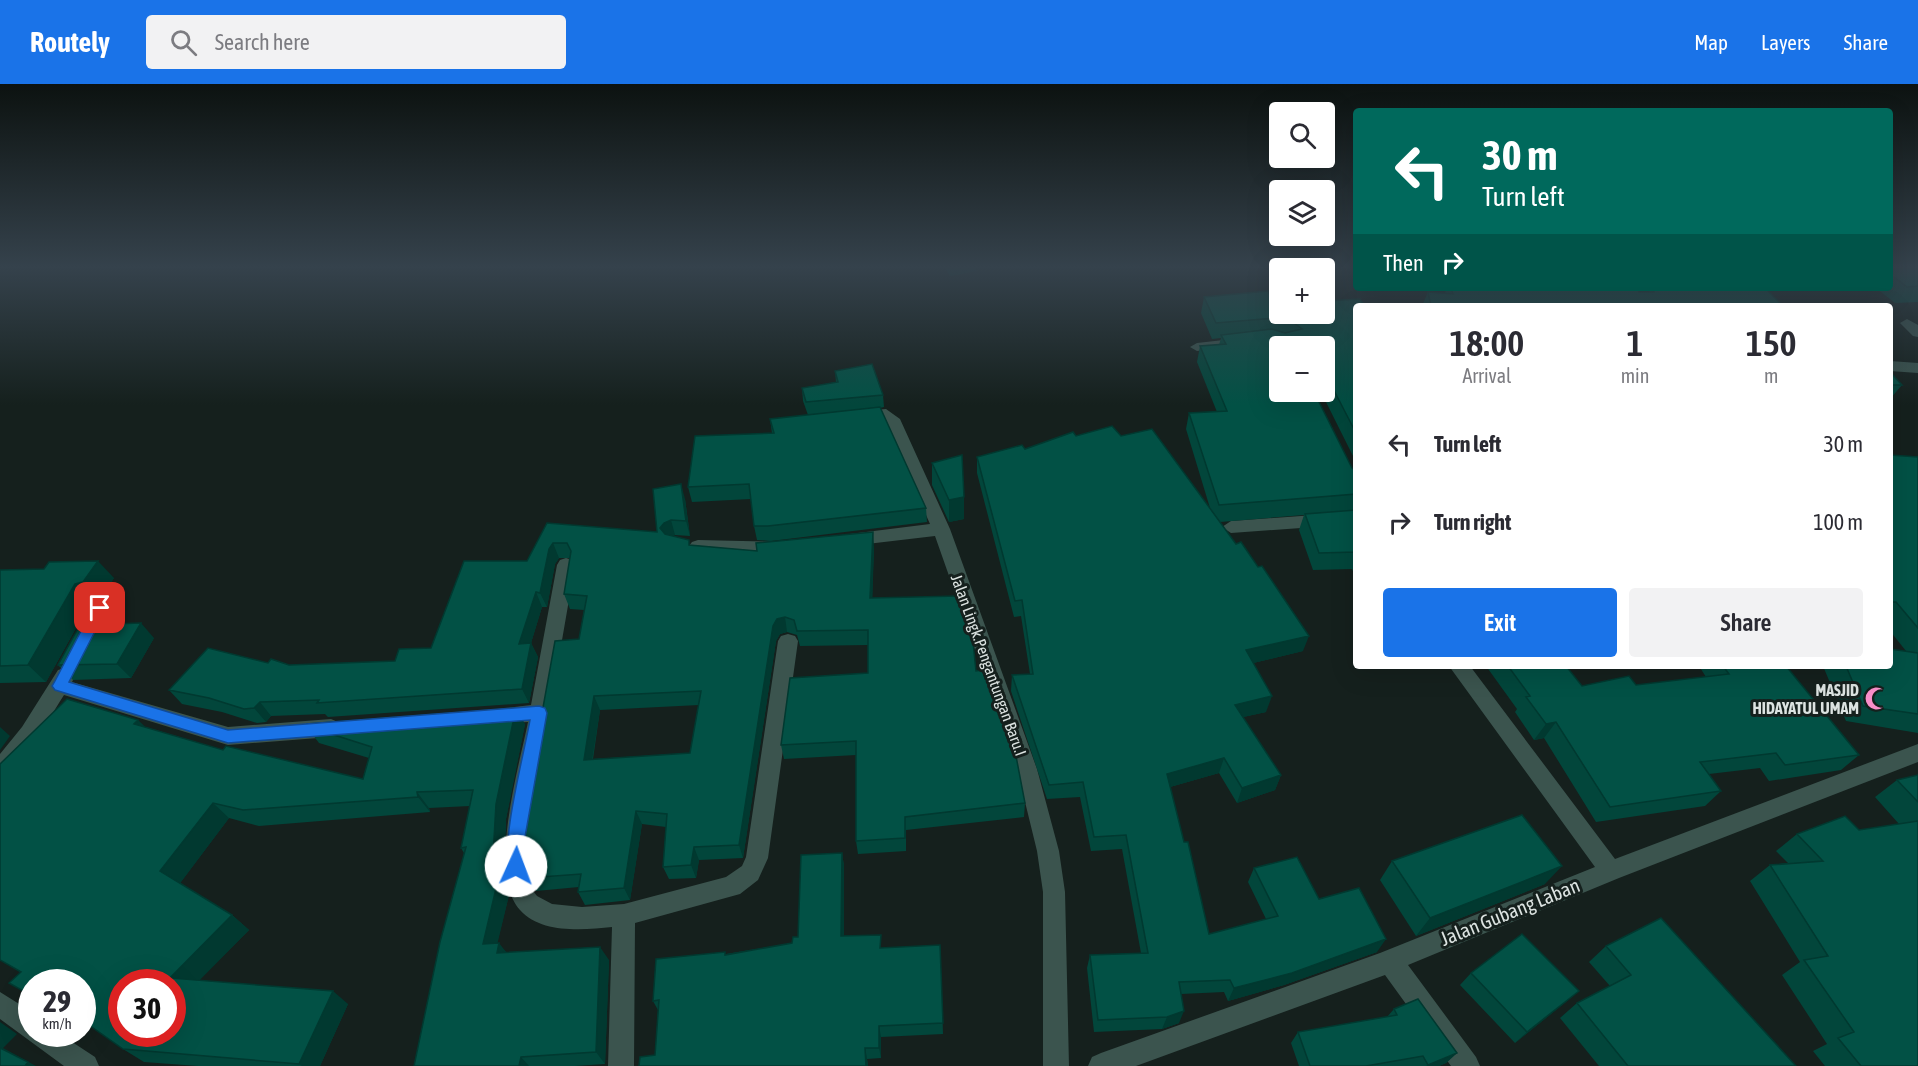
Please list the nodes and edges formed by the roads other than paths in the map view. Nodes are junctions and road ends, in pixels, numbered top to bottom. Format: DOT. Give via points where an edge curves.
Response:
graph roads {
  1 [pos="1269,339"];
  2 [pos="1197,347"];
  3 [pos="1893,366"];
  4 [pos="1918,368"];
  5 [pos="843,418"];
  6 [pos="1353,518"];
  7 [pos="1231,528"];
  8 [pos="941,529"];
  9 [pos="832,542"];
  10 [pos="676,543"];
  11 [pos="801,545"];
  12 [pos="566,565"];
  13 [pos="100,608"];
  14 [pos="788,640"];
  15 [pos="1461,669"];
  16 [pos="60,686"];
  17 [pos="539,713"];
  18 [pos="481,717"];
  19 [pos="352,726"];
  20 [pos="1918,753"];
  21 [pos="0,770"];
  22 [pos="1611,871"];
  23 [pos="624,915"];
  24 [pos="1390,961"];
  25 [pos="0,1004"];
  26 [pos="18,1018"];
  27 [pos="58,1047"];
  28 [pos="86,1066"];
  29 [pos="621,1066"];
  30 [pos="1056,1066"];
  31 [pos="1101,1066"];
  32 [pos="1467,1066"];
  1 -- 2 [label="street"];
  3 -- 4 [label="street"];
  5 -- 8 [label="street, Jalan Lingk.Pengantungan Baru.I" via="886,414 892,419"];
  6 -- 7 [label="street"];
  8 -- 9 [label="street"];
  8 -- 30 [label="street, Jalan Lingk.Pengantungan Baru.I" via="1027,769 1047,851 1054,892"];
  10 -- 11 [label="street" via="741,549"];
  12 -- 17 [label="street"];
  13 -- 16 [label="street"];
  14 -- 23 [label="street" via="757,858 750,873 732,886"];
  15 -- 22 [label="street"];
  16 -- 19 [label="street" via="228,736"];
  16 -- 21 [label="street"];
  17 -- 18 [label="street"];
  17 -- 23 [label="street" via="517,837 520,891 529,906 553,914 588,918"];
  20 -- 22 [label="street, Jalan Gubang Laban" via="1860,765"];
  22 -- 24 [label="street, Jalan Gubang Laban"];
  23 -- 29 [label="street"];
  24 -- 31 [label="street, Jalan Gubang Laban"];
  24 -- 32 [label="street"];
  25 -- 26 [label="street"];
  27 -- 28 [label="street"];
}
